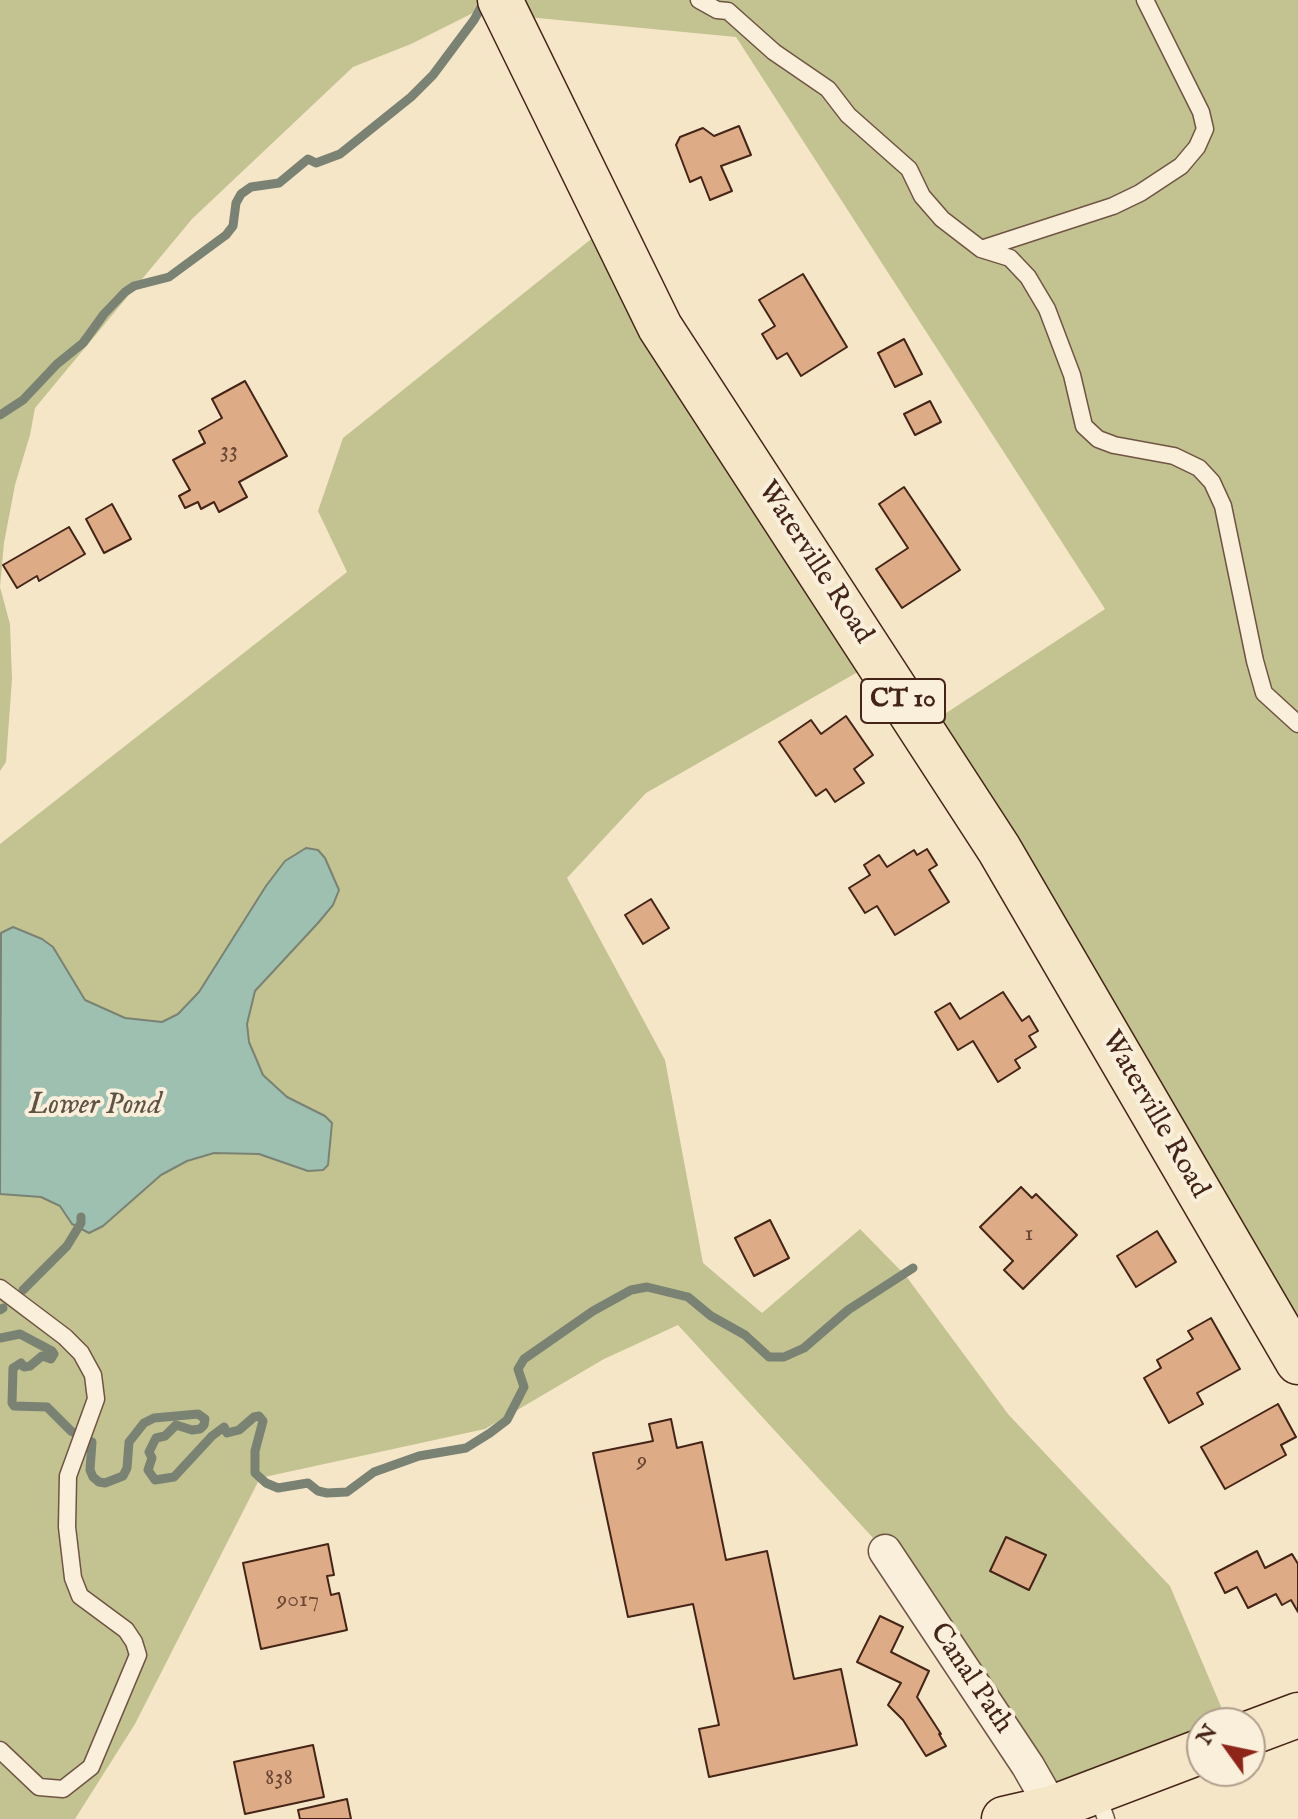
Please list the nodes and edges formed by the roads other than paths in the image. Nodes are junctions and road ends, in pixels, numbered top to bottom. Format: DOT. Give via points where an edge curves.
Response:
graph roads {
  1 [pos="699,0"];
  2 [pos="1145,0"];
  3 [pos="508,18"];
  4 [pos="981,249"];
  5 [pos="1298,724"];
  6 [pos="0,1288"];
  7 [pos="1298,1362"];
  8 [pos="885,1551"];
  9 [pos="1298,1715"];
  10 [pos="1266,1727"];
  11 [pos="0,1750"];
  12 [pos="1186,1760"];
  13 [pos="1101,1805"];
  14 [pos="1052,1808"];
  15 [pos="1004,1819"];
  1 -- 4 [label="lane" via="728,11 774,52 828,89 848,115 909,169 922,196 942,219"];
  2 -- 4 [label="lane" via="1201,112 1205,129 1197,147 1181,166 1113,206"];
  3 -- 7 [label="main road, Waterville Road / CT 10" via="660,327 999,849"];
  4 -- 5 [label="lane" via="1010,258 1047,309 1084,426 1114,445 1174,456 1199,468 1212,482 1223,506 1264,693"];
  6 -- 11 [label="lane" via="65,1337 93,1375 96,1399 68,1476 73,1578 80,1596 126,1630 138,1655 91,1767 63,1789 39,1787"];
  8 -- 14 [label="street, Canal Path"];
  9 -- 10 [label="main road"];
  12 -- 13 [label="main road"];
  13 -- 14 [label="main road"];
  14 -- 15 [label="main road"];
}
